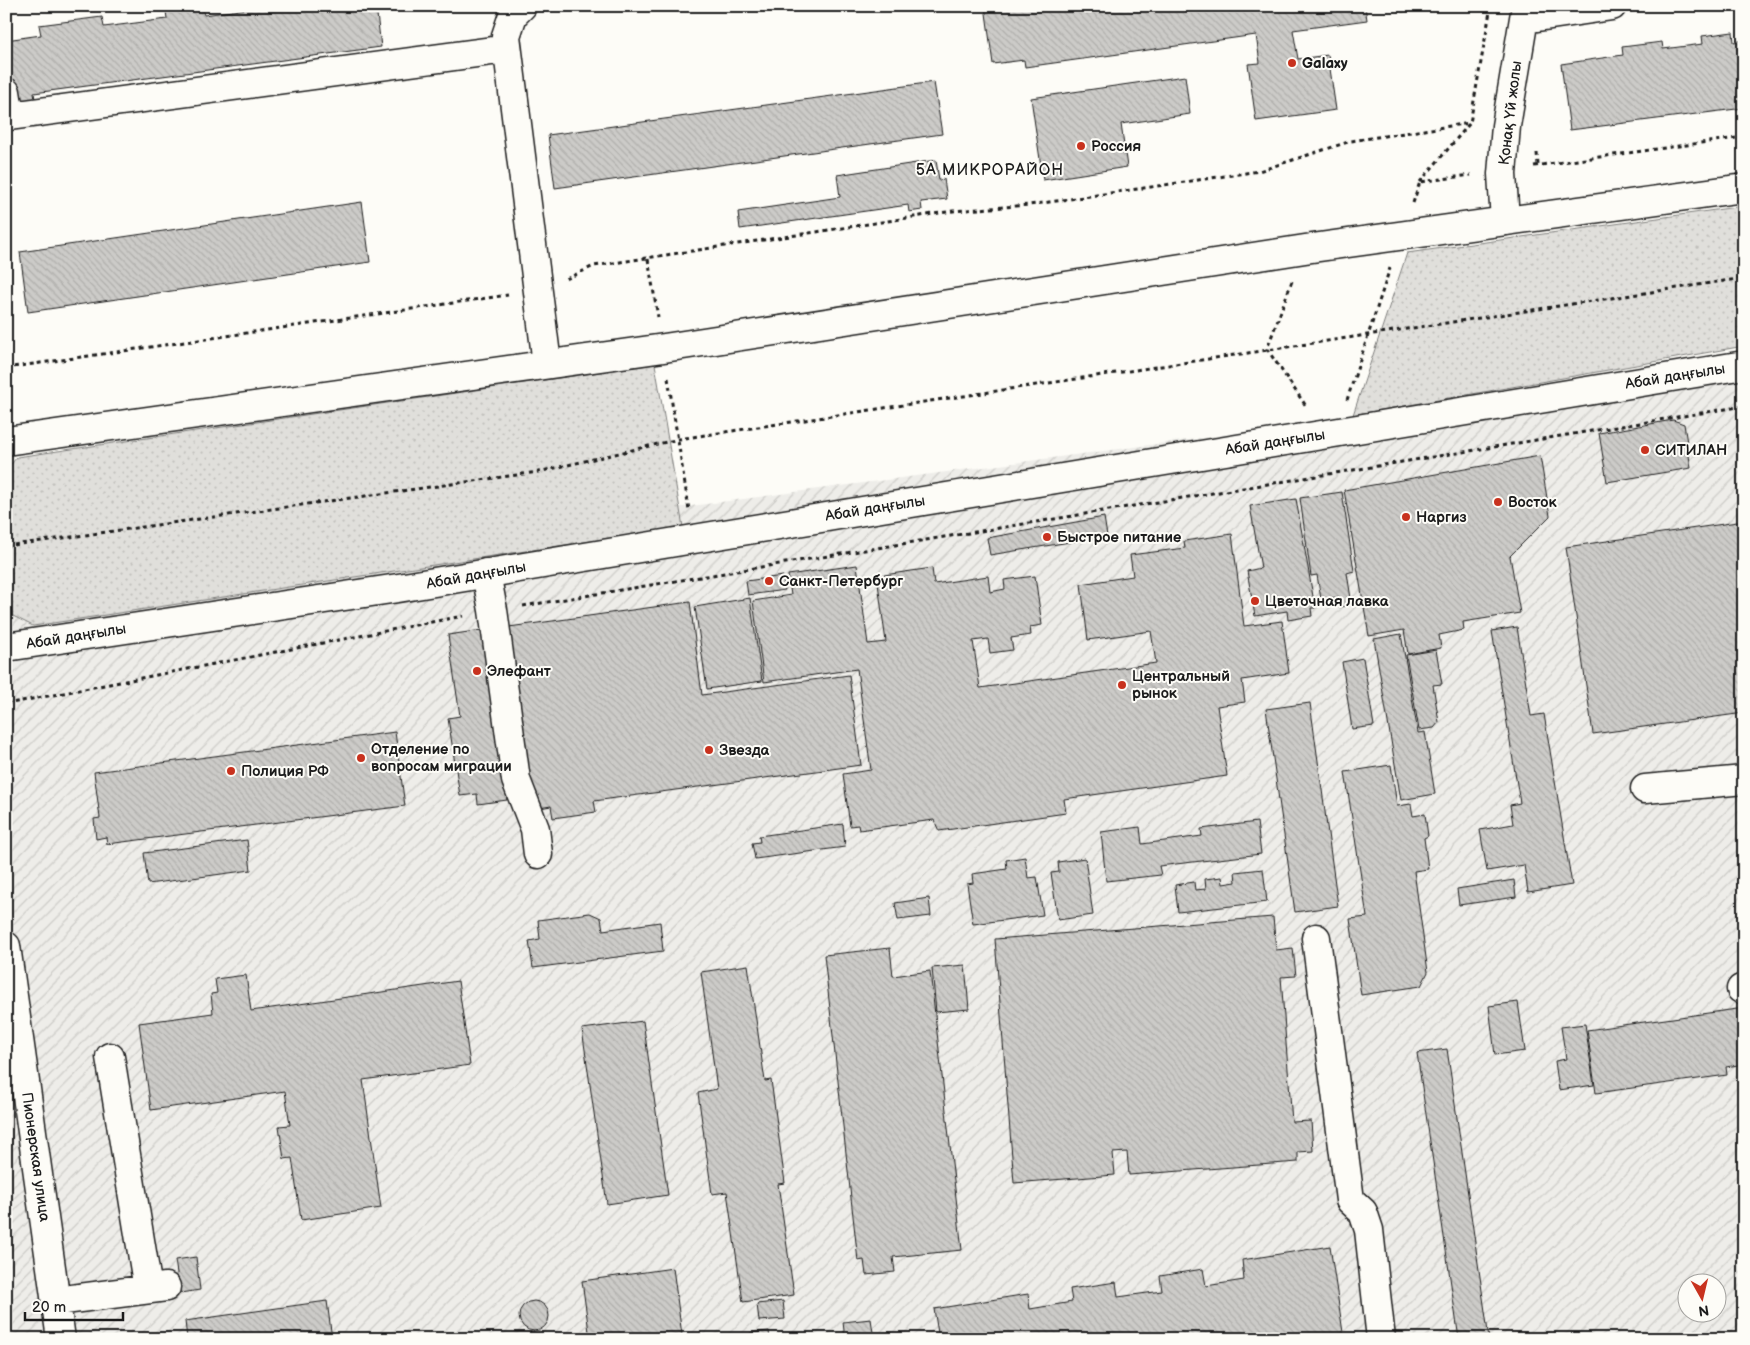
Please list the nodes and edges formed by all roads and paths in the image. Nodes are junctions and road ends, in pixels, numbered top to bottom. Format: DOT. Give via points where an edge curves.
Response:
graph roads {
  1 [pos="522,6"];
  2 [pos="1491,6"];
  3 [pos="1612,6"];
  4 [pos="1525,12"];
  5 [pos="508,49"];
  6 [pos="6,92"];
  7 [pos="1470,124"];
  8 [pos="1420,182"];
  9 [pos="1744,188"];
  10 [pos="1505,221"];
  11 [pos="1304,248"];
  12 [pos="648,259"];
  13 [pos="1744,278"];
  14 [pos="538,291"];
  15 [pos="664,348"];
  16 [pos="1267,349"];
  17 [pos="547,364"];
  18 [pos="1744,364"];
  19 [pos="6,368"];
  20 [pos="1744,406"];
  21 [pos="1324,433"];
  22 [pos="679,439"];
  23 [pos="6,441"];
  24 [pos="693,539"];
  25 [pos="6,546"];
  26 [pos="486,573"];
  27 [pos="697,577"];
  28 [pos="493,610"];
  29 [pos="6,646"];
  30 [pos="6,675"];
  31 [pos="8,703"];
  32 [pos="1744,780"];
  33 [pos="1645,789"];
  34 [pos="538,854"];
  35 [pos="1316,938"];
  36 [pos="6,946"];
  37 [pos="110,1057"];
  38 [pos="56,1301"];
  39 [pos="61,1339"];
  40 [pos="1381,1339"];
  1 -- 5 [label="main road" via="513,15 506,36"];
  2 -- 7 [label="path"];
  3 -- 4 [label="main road"];
  4 -- 10 [label="main road, Қонақ Үй жолы" via="1506,126 1502,174"];
  5 -- 6 [label="main road" via="10,116"];
  5 -- 14 [label="main road"];
  7 -- 8 [label="path"];
  7 -- 12 [label="path" via="1351,141 1259,171 1028,205 953,212"];
  9 -- 10 [label="main road"];
  10 -- 11 [label="main road"];
  11 -- 15 [label="main road"];
  11 -- 16 [label="path"];
  12 -- 14 [label="path" via="594,266"];
  12 -- 15 [label="path"];
  13 -- 16 [label="path"];
  14 -- 17 [label="main road"];
  14 -- 19 [label="path"];
  15 -- 17 [label="main road"];
  15 -- 22 [label="path"];
  16 -- 21 [label="path"];
  16 -- 22 [label="path"];
  17 -- 23 [label="main road"];
  18 -- 21 [label="main road, Абай даңғылы"];
  20 -- 27 [label="path"];
  21 -- 24 [label="main road, Абай даңғылы"];
  22 -- 24 [label="path"];
  22 -- 25 [label="path" via="538,472"];
  24 -- 26 [label="main road, Абай даңғылы"];
  24 -- 27 [label="path"];
  26 -- 28 [label="main road"];
  26 -- 29 [label="main road, Абай даңғылы"];
  27 -- 28 [label="path"];
  28 -- 31 [label="path"];
  28 -- 34 [label="main road" via="516,780 535,829"];
  30 -- 31 [label="path"];
  32 -- 33 [label="main road"];
  35 -- 40 [label="main road" via="1350,1200 1363,1212 1369,1230"];
  36 -- 38 [label="main road, Пионерская улица"];
  37 -- 38 [label="main road" via="157,1288"];
  38 -- 39 [label="main road, Пионерская улица"];
}
